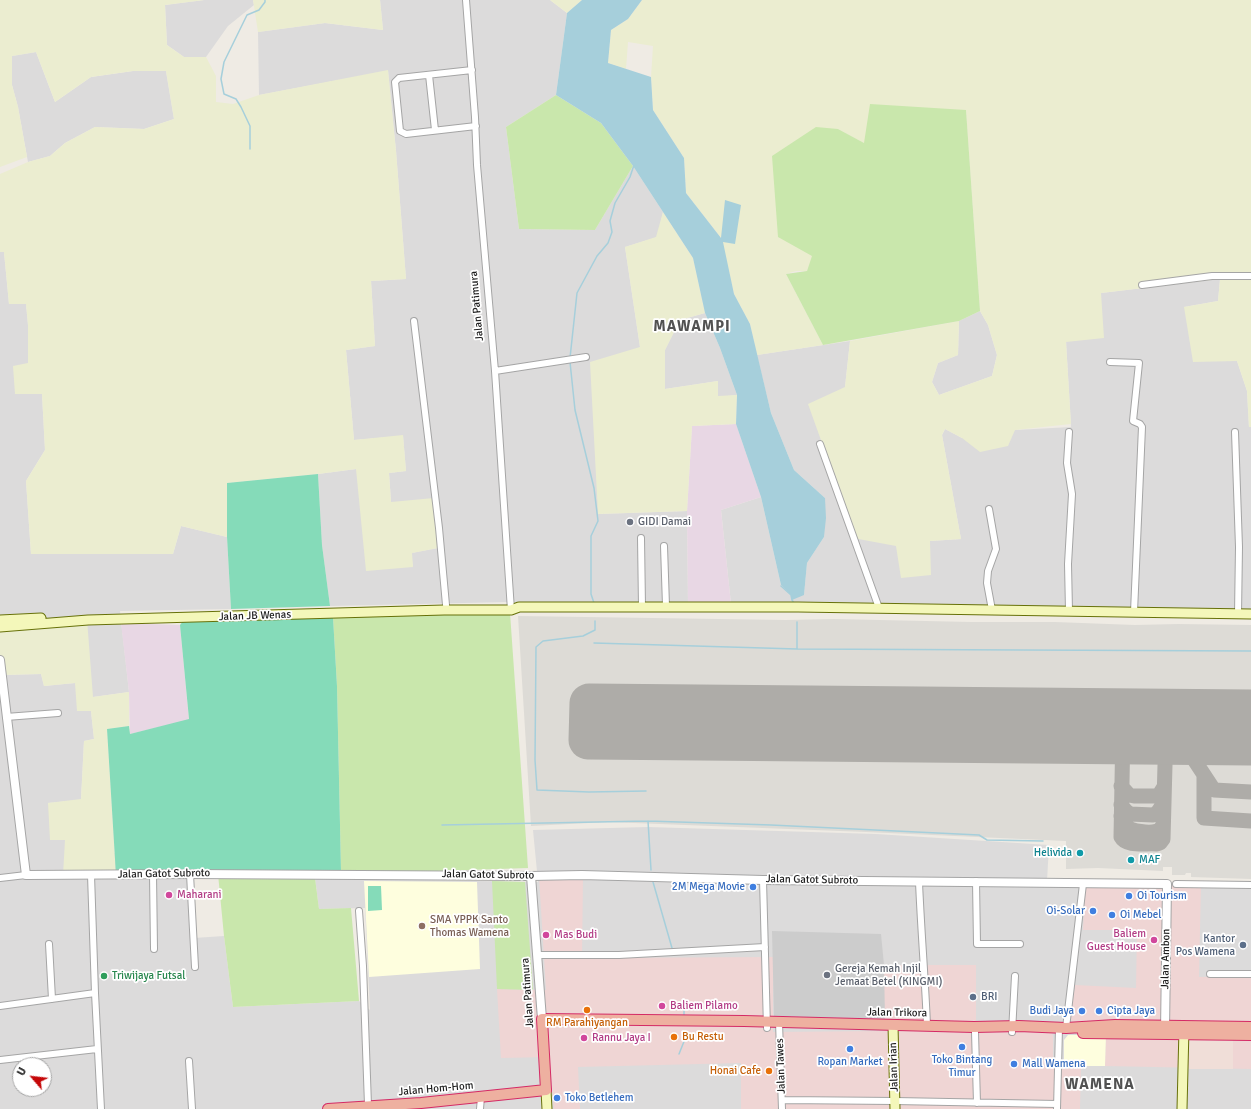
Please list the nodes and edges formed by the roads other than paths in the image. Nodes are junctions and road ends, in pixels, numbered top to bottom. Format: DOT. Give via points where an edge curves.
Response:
graph roads {
  1 [pos="466,0"];
  2 [pos="472,70"];
  3 [pos="428,75"];
  4 [pos="476,126"];
  5 [pos="434,130"];
  6 [pos="1251,276"];
  7 [pos="1142,285"];
  8 [pos="414,321"];
  9 [pos="586,357"];
  10 [pos="1110,362"];
  11 [pos="495,371"];
  12 [pos="1068,432"];
  13 [pos="1235,432"];
  14 [pos="820,444"];
  15 [pos="989,509"];
  16 [pos="642,538"];
  17 [pos="664,546"];
  18 [pos="446,605"];
  19 [pos="666,606"];
  20 [pos="514,607"];
  21 [pos="642,607"];
  22 [pos="879,608"];
  23 [pos="992,610"];
  24 [pos="325,611"];
  25 [pos="1069,611"];
  26 [pos="1134,612"];
  27 [pos="1238,614"];
  28 [pos="1251,614"];
  29 [pos="144,616"];
  30 [pos="0,620"];
  31 [pos="0,627"];
  32 [pos="0,660"];
  33 [pos="58,714"];
  34 [pos="6,717"];
  35 [pos="154,874"];
  36 [pos="190,874"];
  37 [pos="26,875"];
  38 [pos="91,875"];
  39 [pos="531,876"];
  40 [pos="0,878"];
  41 [pos="763,880"];
  42 [pos="976,881"];
  43 [pos="919,882"];
  44 [pos="1083,884"];
  45 [pos="1167,884"];
  46 [pos="1176,884"];
  47 [pos="1251,885"];
  48 [pos="359,911"];
  49 [pos="49,944"];
  50 [pos="1020,944"];
  51 [pos="765,947"];
  52 [pos="154,949"];
  53 [pos="537,955"];
  54 [pos="195,967"];
  55 [pos="1210,974"];
  56 [pos="1251,974"];
  57 [pos="1015,976"];
  58 [pos="94,993"];
  59 [pos="52,999"];
  60 [pos="0,1006"];
  61 [pos="543,1022"];
  62 [pos="767,1025"];
  63 [pos="779,1025"];
  64 [pos="927,1025"];
  65 [pos="1251,1027"];
  66 [pos="893,1028"];
  67 [pos="1012,1029"];
  68 [pos="1061,1029"];
  69 [pos="1165,1030"];
  70 [pos="1183,1030"];
  71 [pos="1210,1031"];
  72 [pos="975,1032"];
  73 [pos="1251,1035"];
  74 [pos="97,1049"];
  75 [pos="0,1060"];
  76 [pos="189,1061"];
  77 [pos="546,1090"];
  78 [pos="481,1097"];
  79 [pos="782,1100"];
  80 [pos="977,1103"];
  81 [pos="895,1105"];
  82 [pos="422,1106"];
  83 [pos="374,1107"];
  84 [pos="1057,1107"];
  85 [pos="101,1109"];
  86 [pos="192,1109"];
  87 [pos="328,1109"];
  88 [pos="480,1109"];
  89 [pos="547,1109"];
  90 [pos="782,1109"];
  91 [pos="1182,1109"];
  1 -- 2 [label="street, Jalan Patimura"];
  2 -- 3 [label="street"];
  2 -- 4 [label="street, Jalan Patimura"];
  3 -- 5 [label="street"];
  3 -- 5 [label="street" via="396,80 398,117 400,131 406,134"];
  4 -- 5 [label="street"];
  4 -- 11 [label="street, Jalan Patimura" via="477,165"];
  6 -- 7 [label="street" via="1212,276"];
  8 -- 18 [label="street"];
  9 -- 11 [label="street"];
  10 -- 26 [label="street" via="1139,363 1133,421 1142,426"];
  11 -- 20 [label="street, Jalan Patimura"];
  12 -- 25 [label="street" via="1067,463 1072,494 1068,564"];
  13 -- 27 [label="street" via="1239,547"];
  14 -- 22 [label="street"];
  15 -- 23 [label="street" via="996,548 988,571 987,583"];
  16 -- 21 [label="street"];
  17 -- 19 [label="street"];
  18 -- 20 [label="main road, Jalan JB Wenas"];
  18 -- 24 [label="main road, Jalan JB Wenas"];
  19 -- 21 [label="main road"];
  19 -- 22 [label="main road"];
  20 -- 21 [label="main road"];
  20 -- 24 [label="main road, Jalan JB Wenas"];
  22 -- 23 [label="main road"];
  23 -- 25 [label="main road"];
  24 -- 29 [label="main road, Jalan JB Wenas"];
  25 -- 26 [label="main road"];
  26 -- 27 [label="main road"];
  27 -- 28 [label="main road"];
  29 -- 30 [label="main road, Jalan JB Wenas" via="92,615"];
  29 -- 31 [label="main road, Jalan JB Wenas"];
  32 -- 34 [label="street"];
  33 -- 34 [label="street"];
  34 -- 37 [label="street"];
  35 -- 36 [label="street, Jalan Gatot Subroto"];
  35 -- 38 [label="street, Jalan Gatot Subroto"];
  35 -- 52 [label="street"];
  36 -- 39 [label="street, Jalan Gatot Subroto"];
  36 -- 54 [label="street"];
  37 -- 38 [label="street, Jalan Gatot Subroto"];
  37 -- 40 [label="street"];
  38 -- 58 [label="street"];
  39 -- 41 [label="street, Jalan Gatot Subroto"];
  39 -- 53 [label="street, Jalan Patimura"];
  41 -- 43 [label="street, Jalan Gatot Subroto"];
  41 -- 51 [label="street"];
  42 -- 43 [label="street, Jalan Gatot Subroto"];
  42 -- 44 [label="street, Jalan Gatot Subroto"];
  42 -- 50 [label="street" via="978,944"];
  43 -- 64 [label="street"];
  44 -- 45 [label="street, Jalan Gatot Subroto"];
  44 -- 68 [label="street"];
  45 -- 69 [label="street, Jalan Ambon"];
  46 -- 47 [label="street"];
  48 -- 83 [label="street"];
  49 -- 59 [label="street"];
  51 -- 53 [label="street"];
  51 -- 62 [label="street"];
  53 -- 61 [label="street, Jalan Patimura"];
  55 -- 56 [label="street"];
  57 -- 67 [label="street"];
  58 -- 59 [label="street"];
  58 -- 74 [label="street"];
  59 -- 60 [label="street"];
  61 -- 62 [label="highway, Jalan Trikora"];
  61 -- 77 [label="highway, Jalan Patimura"];
  62 -- 63 [label="highway, Jalan Trikora"];
  63 -- 66 [label="highway, Jalan Trikora"];
  63 -- 79 [label="street, Jalan Tawes"];
  64 -- 66 [label="highway, Jalan Trikora"];
  64 -- 67 [label="highway, Jalan Trikora"];
  65 -- 71 [label="highway, Jalan Trikora"];
  66 -- 72 [label="highway, Jalan Trikora"];
  66 -- 81 [label="main road, Jalan Irian"];
  67 -- 68 [label="highway, Jalan Trikora"];
  67 -- 72 [label="highway, Jalan Trikora"];
  68 -- 69 [label="highway, Jalan Trikora" via="1115,1025"];
  68 -- 84 [label="street"];
  69 -- 70 [label="highway, Jalan Trikora"];
  70 -- 71 [label="highway, Jalan Trikora"];
  70 -- 91 [label="main road"];
  71 -- 73 [label="highway, Jalan Trikora"];
  72 -- 80 [label="street"];
  74 -- 75 [label="street"];
  74 -- 85 [label="street"];
  76 -- 86 [label="street"];
  77 -- 78 [label="highway, Jalan Hom-Hom"];
  77 -- 89 [label="main road, Jalan Patimura"];
  78 -- 82 [label="highway, Jalan Hom-Hom"];
  78 -- 88 [label="street"];
  79 -- 81 [label="street"];
  79 -- 90 [label="street, Jalan Tawes"];
  80 -- 81 [label="street"];
  80 -- 84 [label="street"];
  82 -- 83 [label="highway, Jalan Hom-Hom"];
  83 -- 87 [label="highway, Jalan Hom-Hom"];
}
